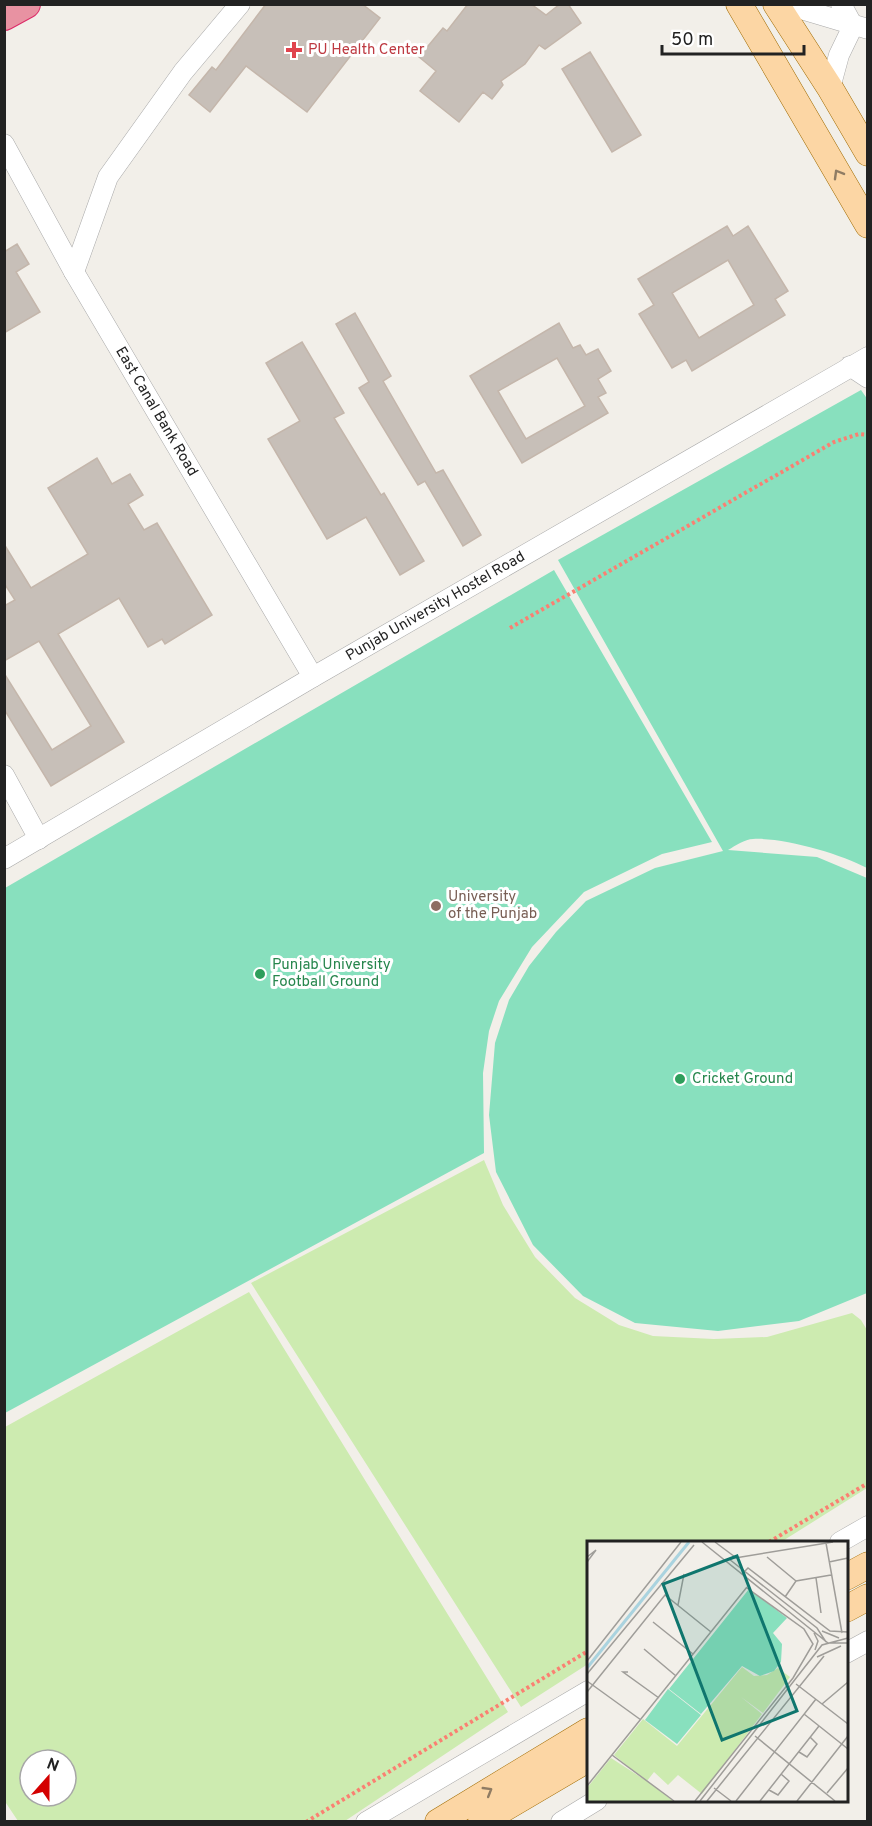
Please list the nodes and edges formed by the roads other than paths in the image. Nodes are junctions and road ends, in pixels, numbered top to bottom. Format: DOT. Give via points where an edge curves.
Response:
graph roads {
  1 [pos="27,4"];
  2 [pos="240,4"];
  3 [pos="739,4"];
  4 [pos="776,4"];
  5 [pos="784,4"];
  6 [pos="841,4"];
  7 [pos="4,16"];
  8 [pos="860,28"];
  9 [pos="830,88"];
  10 [pos="4,144"];
  11 [pos="867,153"];
  12 [pos="867,225"];
  13 [pos="74,272"];
  14 [pos="867,357"];
  15 [pos="850,366"];
  16 [pos="867,378"];
  17 [pos="313,677"];
  18 [pos="4,775"];
  19 [pos="39,839"];
  20 [pos="4,859"];
  21 [pos="867,1526"];
  22 [pos="842,1541"];
  23 [pos="867,1565"];
  24 [pos="848,1576"];
  25 [pos="867,1597"];
  26 [pos="848,1609"];
  27 [pos="867,1641"];
  28 [pos="848,1652"];
  29 [pos="587,1692"];
  30 [pos="587,1732"];
  31 [pos="587,1760"];
  32 [pos="594,1802"];
  33 [pos="366,1821"];
  34 [pos="438,1821"];
  35 [pos="481,1821"];
  36 [pos="561,1821"];
  1 -- 7 [label="highway"];
  2 -- 13 [label="street" via="183,72 108,177"];
  12 -- 3 [label="main road, one-way"];
  4 -- 9 [label="main road"];
  5 -- 8 [label="street"];
  6 -- 8 [label="street"];
  8 -- 9 [label="street" via="839,54"];
  9 -- 11 [label="main road"];
  10 -- 13 [label="street, East Canal Bank Road"];
  13 -- 17 [label="street, East Canal Bank Road"];
  14 -- 15 [label="street, Punjab University Hostel Road"];
  15 -- 16 [label="street"];
  15 -- 17 [label="street, Punjab University Hostel Road"];
  17 -- 19 [label="street, Punjab University Hostel Road"];
  18 -- 19 [label="street"];
  19 -- 20 [label="street, Punjab University Hostel Road"];
  21 -- 22 [label="street"];
  23 -- 24 [label="main road"];
  25 -- 26 [label="main road"];
  27 -- 28 [label="street"];
  29 -- 33 [label="street"];
  34 -- 30 [label="main road, one-way"];
  31 -- 35 [label="main road"];
  32 -- 36 [label="street"];
}
